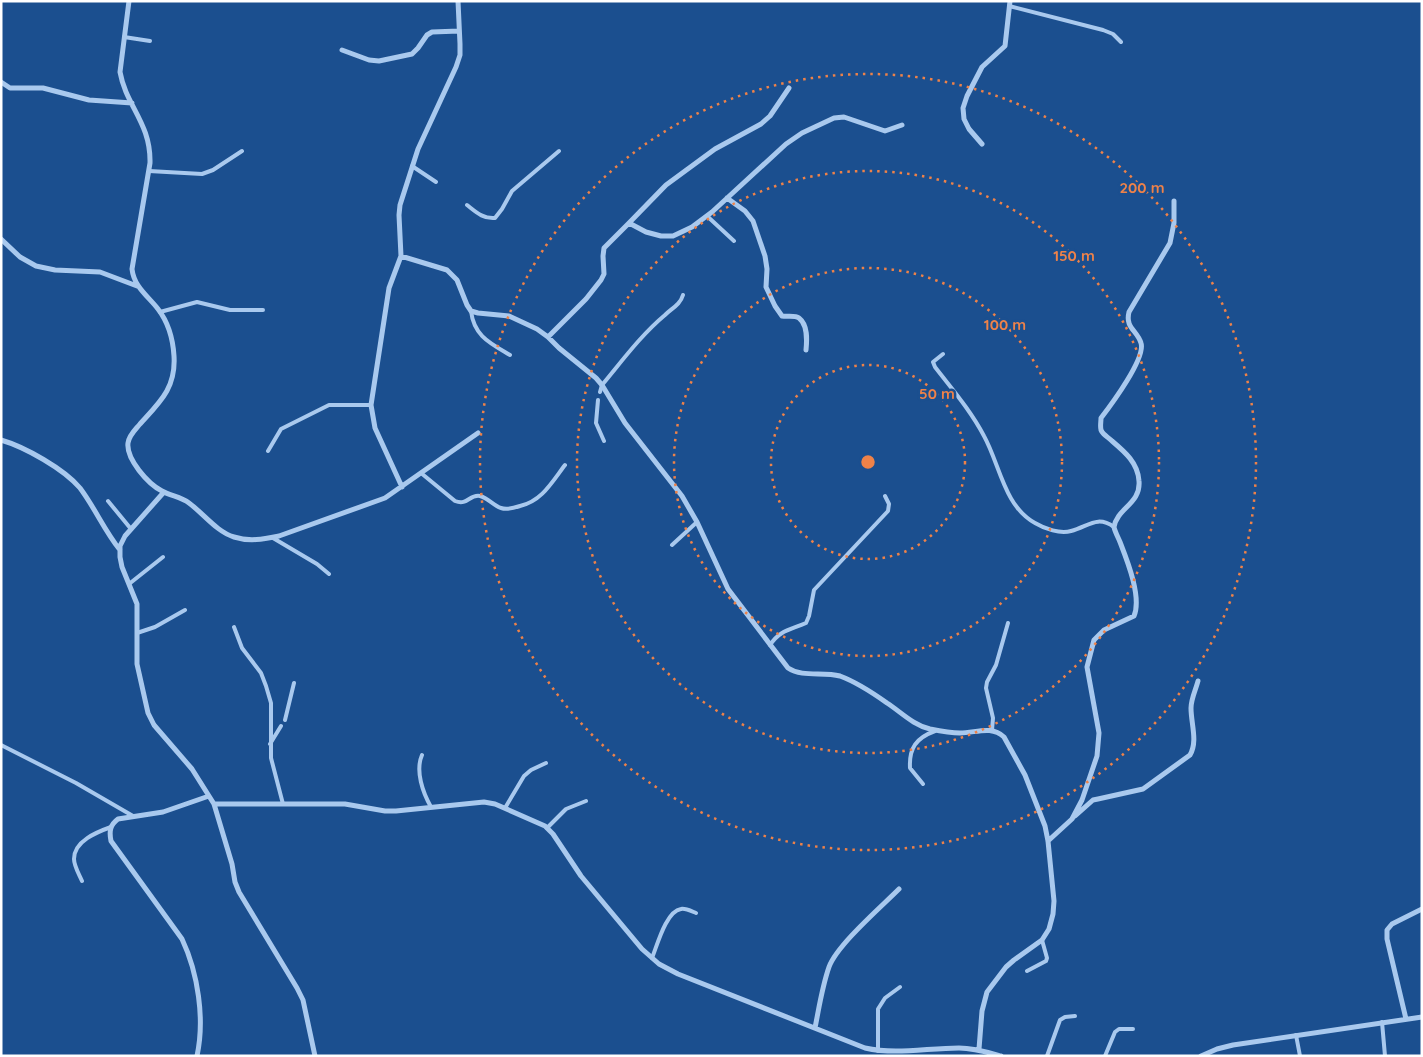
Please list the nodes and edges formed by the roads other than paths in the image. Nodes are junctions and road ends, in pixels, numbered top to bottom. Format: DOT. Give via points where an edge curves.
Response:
graph roads {
  1 [pos="129,1"];
  2 [pos="458,1"];
  3 [pos="1010,4"];
  4 [pos="459,31"];
  5 [pos="124,37"];
  6 [pos="150,41"];
  7 [pos="1121,42"];
  8 [pos="342,50"];
  9 [pos="1,82"];
  10 [pos="789,88"];
  11 [pos="132,103"];
  12 [pos="902,125"];
  13 [pos="982,144"];
  14 [pos="242,151"];
  15 [pos="559,151"];
  16 [pos="412,166"];
  17 [pos="149,171"];
  18 [pos="436,182"];
  19 [pos="726,198"];
  20 [pos="1174,201"];
  21 [pos="467,205"];
  22 [pos="707,216"];
  23 [pos="629,223"];
  24 [pos="1,239"];
  25 [pos="734,241"];
  26 [pos="401,256"];
  27 [pos="138,286"];
  28 [pos="683,295"];
  29 [pos="263,310"];
  30 [pos="471,311"];
  31 [pos="160,312"];
  32 [pos="548,336"];
  33 [pos="806,350"];
  34 [pos="942,354"];
  35 [pos="510,355"];
  36 [pos="602,385"];
  37 [pos="600,392"];
  38 [pos="598,400"];
  39 [pos="371,405"];
  40 [pos="478,433"];
  41 [pos="1,440"];
  42 [pos="604,441"];
  43 [pos="268,451"];
  44 [pos="565,465"];
  45 [pos="421,473"];
  46 [pos="402,487"];
  47 [pos="164,492"];
  48 [pos="885,496"];
  49 [pos="108,501"];
  50 [pos="697,522"];
  51 [pos="1114,527"];
  52 [pos="131,529"];
  53 [pos="273,538"];
  54 [pos="672,545"];
  55 [pos="120,550"];
  56 [pos="163,557"];
  57 [pos="329,574"];
  58 [pos="129,584"];
  59 [pos="185,610"];
  60 [pos="1008,623"];
  61 [pos="234,627"];
  62 [pos="138,633"];
  63 [pos="770,645"];
  64 [pos="1198,681"];
  65 [pos="294,683"];
  66 [pos="285,720"];
  67 [pos="281,726"];
  68 [pos="937,730"];
  69 [pos="992,730"];
  70 [pos="1,745"];
  71 [pos="270,745"];
  72 [pos="422,755"];
  73 [pos="546,764"];
  74 [pos="923,784"];
  75 [pos="209,796"];
  76 [pos="586,801"];
  77 [pos="214,804"];
  78 [pos="283,804"];
  79 [pos="431,807"];
  80 [pos="505,808"];
  81 [pos="134,817"];
  82 [pos="1072,820"];
  83 [pos="111,827"];
  84 [pos="547,828"];
  85 [pos="1048,841"];
  86 [pos="82,881"];
  87 [pos="899,888"];
  88 [pos="1422,908"];
  89 [pos="696,913"];
  90 [pos="1042,940"];
  91 [pos="652,958"];
  92 [pos="1028,971"];
  93 [pos="900,987"];
  94 [pos="1075,1016"];
  95 [pos="1422,1016"];
  96 [pos="1406,1018"];
  97 [pos="1382,1022"];
  98 [pos="815,1028"];
  99 [pos="1133,1029"];
  100 [pos="1296,1035"];
  101 [pos="978,1049"];
  102 [pos="876,1052"];
  103 [pos="197,1056"];
  104 [pos="314,1056"];
  105 [pos="1002,1056"];
  106 [pos="1047,1056"];
  107 [pos="1105,1056"];
  108 [pos="1201,1056"];
  109 [pos="1300,1056"];
  110 [pos="1385,1056"];
  1 -- 5 [label="street"];
  2 -- 4 [label="street"];
  3 -- 7 [label="lane" via="1103,30"];
  3 -- 13 [label="street" via="1005,46 982,67 963,108 969,129"];
  4 -- 8 [label="street" via="432,32 412,54 379,60 369,60"];
  4 -- 16 [label="street" via="460,55 456,67"];
  5 -- 6 [label="lane"];
  5 -- 11 [label="street" via="120,72"];
  9 -- 11 [label="street" via="10,88 44,88 89,100"];
  10 -- 23 [label="street" via="761,124 715,150 666,184"];
  11 -- 17 [label="street" via="147,133"];
  12 -- 19 [label="street" via="885,131 844,117 820,123 786,144"];
  14 -- 17 [label="lane" via="202,174"];
  15 -- 21 [label="lane" via="512,191 495,218 483,217"];
  16 -- 18 [label="lane"];
  16 -- 26 [label="street" via="398,215"];
  17 -- 27 [label="street" via="132,269"];
  19 -- 22 [label="street"];
  19 -- 33 [label="street" via="753,221 767,269 767,293 782,316 800,319 806,333"];
  20 -- 51 [label="street" via="1170,243 1128,316 1130,327 1141,341 1142,352 1128,381 1102,418 1103,434 1127,454 1137,468 1140,482 1134,501 1120,515"];
  22 -- 23 [label="street" via="673,236 646,232"];
  22 -- 25 [label="lane"];
  23 -- 32 [label="street" via="604,248 601,280"];
  24 -- 27 [label="street" via="20,257 36,266 100,272"];
  26 -- 30 [label="street" via="447,270 457,280"];
  26 -- 39 [label="street" via="390,288"];
  27 -- 31 [label="street"];
  28 -- 36 [label="lane" via="679,304 642,338"];
  29 -- 31 [label="lane" via="230,310 197,302"];
  30 -- 32 [label="street" via="509,316"];
  30 -- 35 [label="lane" via="480,335"];
  31 -- 47 [label="street" via="170,332 173,379 164,398 131,433 128,443 134,464 156,488"];
  32 -- 36 [label="street"];
  34 -- 51 [label="lane" via="933,362 935,367 984,436 1015,508 1036,525 1056,531 1070,531 1101,521"];
  36 -- 37 [label="lane"];
  36 -- 50 [label="street" via="625,423 682,496"];
  38 -- 42 [label="lane" via="596,423"];
  39 -- 43 [label="lane" via="329,405 281,429"];
  39 -- 46 [label="street" via="375,428"];
  40 -- 45 [label="street"];
  41 -- 55 [label="street" via="42,460 79,487"];
  44 -- 45 [label="lane" via="538,498 514,508 499,507 482,496 460,503"];
  45 -- 46 [label="street"];
  46 -- 53 [label="street" via="370,504"];
  47 -- 52 [label="street"];
  47 -- 53 [label="street" via="182,498 232,537 246,540"];
  48 -- 63 [label="lane" via="888,511 814,590 806,623 785,630"];
  49 -- 52 [label="lane"];
  50 -- 54 [label="lane"];
  50 -- 63 [label="street" via="728,589"];
  51 -- 82 [label="street" via="1133,581 1136,612 1134,616 1104,630 1094,640 1087,667 1099,733 1097,756"];
  52 -- 55 [label="street"];
  53 -- 57 [label="lane"];
  55 -- 58 [label="street"];
  56 -- 58 [label="lane"];
  58 -- 62 [label="street" via="137,604"];
  59 -- 62 [label="lane"];
  60 -- 69 [label="lane" via="986,688 993,718"];
  61 -- 71 [label="lane" via="242,648 261,673 266,686 271,703"];
  62 -- 75 [label="street" via="137,664 148,713"];
  63 -- 68 [label="street" via="794,672 841,677 919,725"];
  64 -- 82 [label="street" via="1191,706 1194,740 1190,755 1143,790 1093,800"];
  65 -- 66 [label="lane"];
  67 -- 71 [label="lane"];
  68 -- 69 [label="street" via="961,733"];
  68 -- 74 [label="lane" via="921,737 912,754 910,768"];
  69 -- 85 [label="street" via="1004,736 1025,775"];
  70 -- 81 [label="lane"];
  71 -- 78 [label="lane"];
  72 -- 79 [label="lane" via="419,766 423,793"];
  73 -- 80 [label="lane" via="524,776"];
  75 -- 77 [label="street"];
  75 -- 81 [label="street" via="163,812"];
  76 -- 84 [label="lane" via="566,809"];
  77 -- 78 [label="street"];
  77 -- 104 [label="street" via="239,892 303,1000"];
  78 -- 79 [label="street" via="345,804 385,811"];
  79 -- 80 [label="street" via="484,802"];
  80 -- 84 [label="street"];
  81 -- 83 [label="street" via="118,819"];
  82 -- 85 [label="street"];
  83 -- 86 [label="lane" via="89,836 75,853 74,863"];
  83 -- 103 [label="street" via="112,841 189,954 200,1006"];
  84 -- 91 [label="street" via="581,876"];
  85 -- 90 [label="street" via="1054,901 1049,929"];
  87 -- 98 [label="street" via="845,944 829,966"];
  88 -- 96 [label="street" via="1387,930"];
  89 -- 91 [label="lane" via="683,909 674,912 666,922"];
  90 -- 92 [label="lane" via="1046,961"];
  90 -- 101 [label="street" via="1006,967 988,992"];
  91 -- 98 [label="street" via="678,974"];
  93 -- 102 [label="lane" via="885,998 878,1009"];
  94 -- 106 [label="lane" via="1060,1020"];
  95 -- 96 [label="street"];
  96 -- 97 [label="street"];
  97 -- 100 [label="street"];
  97 -- 110 [label="lane"];
  98 -- 102 [label="street"];
  99 -- 107 [label="lane" via="1115,1032"];
  100 -- 108 [label="street" via="1233,1045"];
  100 -- 109 [label="lane"];
  101 -- 102 [label="street"];
  101 -- 105 [label="street"];
}
